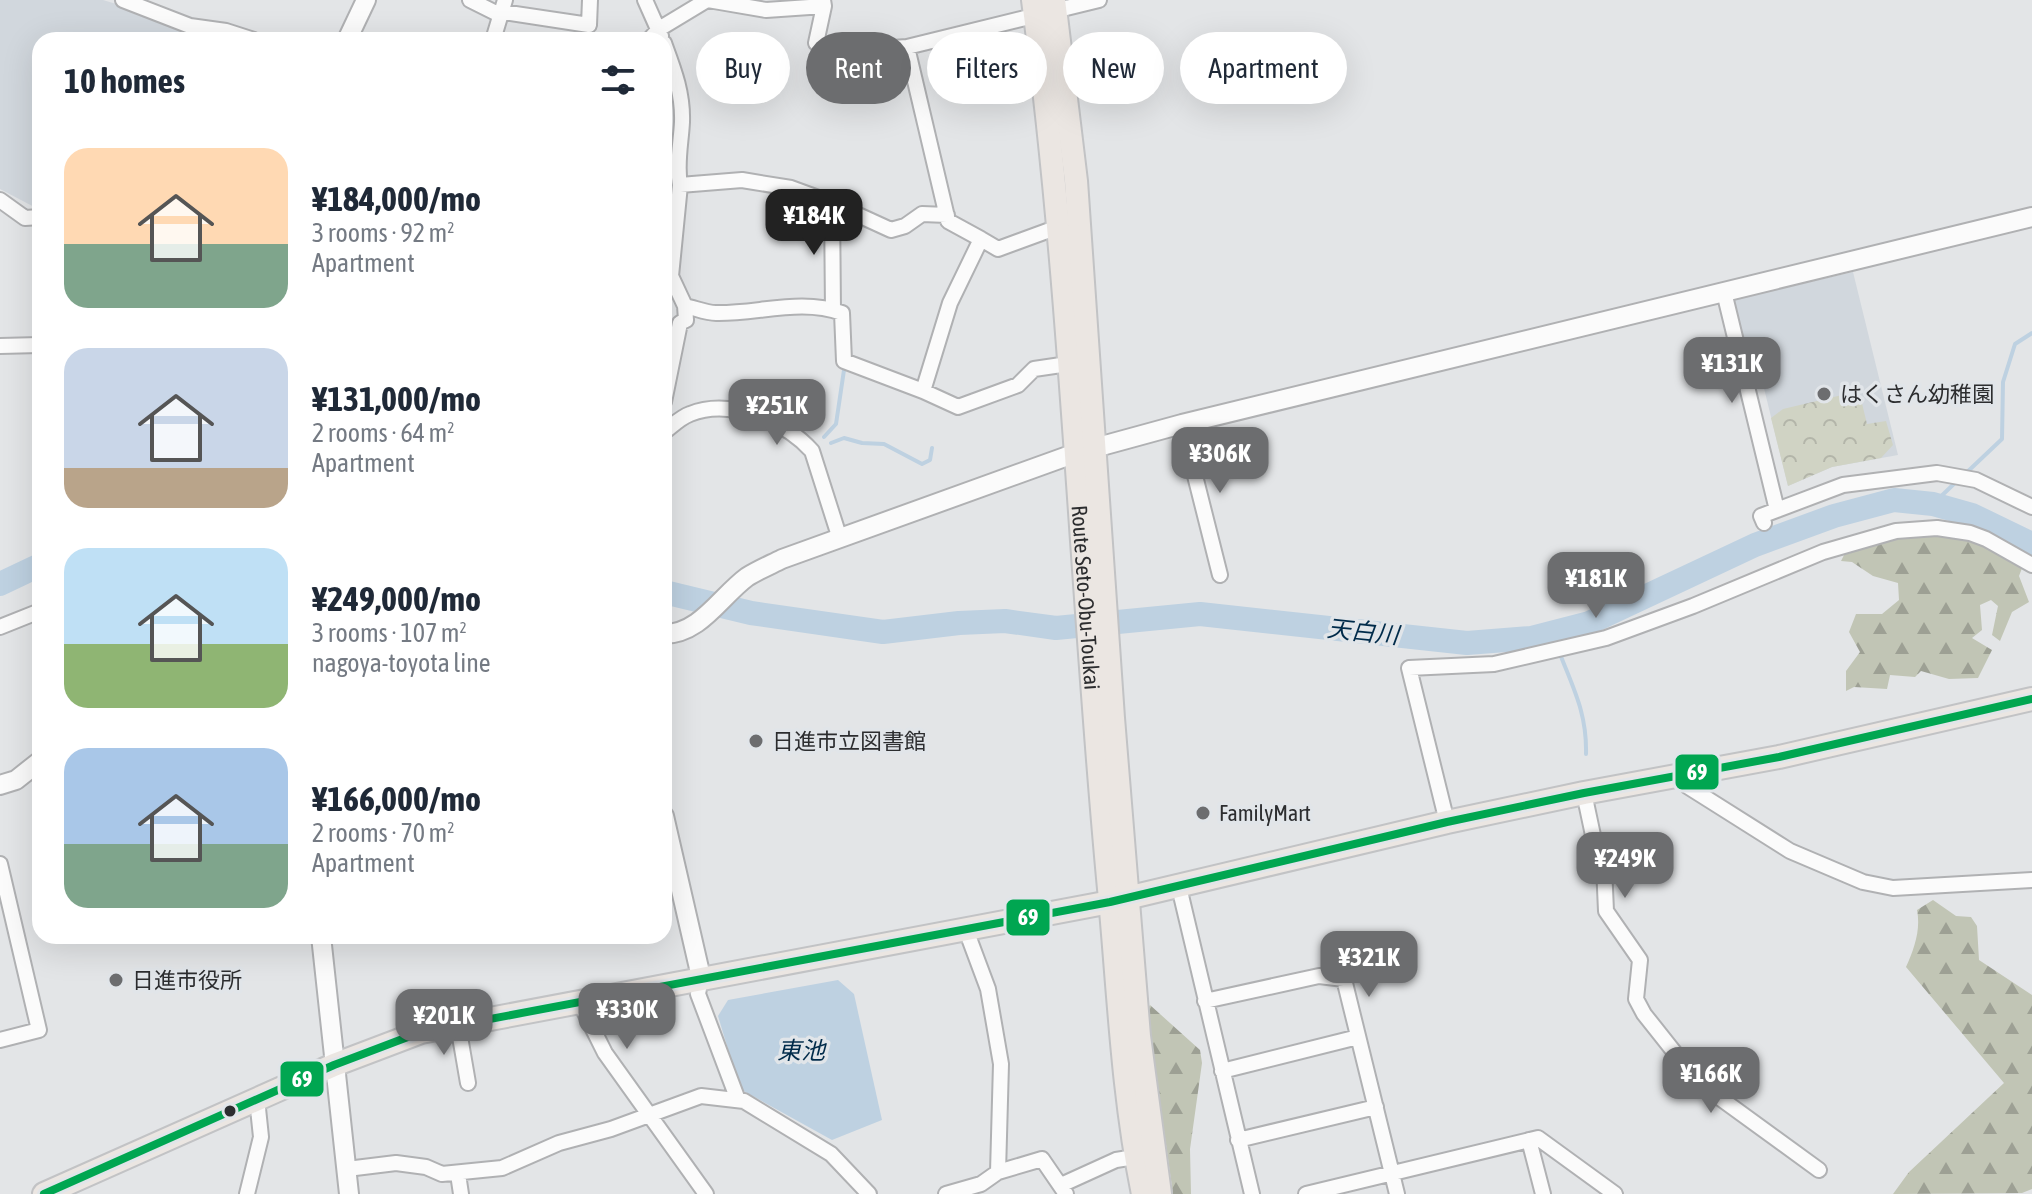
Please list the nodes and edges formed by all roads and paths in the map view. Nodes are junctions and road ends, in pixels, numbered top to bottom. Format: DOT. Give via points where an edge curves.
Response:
graph roads {
  1 [pos="123,0"];
  2 [pos="366,0"];
  3 [pos="470,0"];
  4 [pos="590,0"];
  5 [pos="645,0"];
  6 [pos="708,0"];
  7 [pos="1099,0"];
  8 [pos="823,3"];
  9 [pos="1044,7"];
  10 [pos="503,9"];
  11 [pos="229,32"];
  12 [pos="351,32"];
  13 [pos="496,32"];
  14 [pos="657,32"];
  15 [pos="667,32"];
  16 [pos="818,32"];
  17 [pos="911,46"];
  18 [pos="911,64"];
  19 [pos="672,67"];
  20 [pos="674,176"];
  21 [pos="0,200"];
  22 [pos="832,203"];
  23 [pos="672,204"];
  24 [pos="947,215"];
  25 [pos="2032,217"];
  26 [pos="32,218"];
  27 [pos="1058,227"];
  28 [pos="981,239"];
  29 [pos="672,284"];
  30 [pos="1724,292"];
  31 [pos="685,306"];
  32 [pos="833,310"];
  33 [pos="32,345"];
  34 [pos="0,346"];
  35 [pos="672,362"];
  36 [pos="1068,364"];
  37 [pos="923,391"];
  38 [pos="1182,424"];
  39 [pos="672,427"];
  40 [pos="1086,450"];
  41 [pos="2032,507"];
  42 [pos="1777,510"];
  43 [pos="1764,523"];
  44 [pos="840,539"];
  45 [pos="2032,565"];
  46 [pos="1220,575"];
  47 [pos="32,614"];
  48 [pos="0,627"];
  49 [pos="672,634"];
  50 [pos="2032,699"];
  51 [pos="32,767"];
  52 [pos="1684,776"];
  53 [pos="0,785"];
  54 [pos="1584,793"];
  55 [pos="1447,822"];
  56 [pos="672,851"];
  57 [pos="0,864"];
  58 [pos="2032,880"];
  59 [pos="1179,887"];
  60 [pos="1118,900"];
  61 [pos="966,930"];
  62 [pos="322,944"];
  63 [pos="701,977"];
  64 [pos="1205,1001"];
  65 [pos="580,1003"];
  66 [pos="458,1025"];
  67 [pos="1358,1037"];
  68 [pos="0,1040"];
  69 [pos="334,1065"];
  70 [pos="1222,1071"];
  71 [pos="468,1083"];
  72 [pos="257,1099"];
  73 [pos="738,1100"];
  74 [pos="1376,1107"];
  75 [pos="651,1113"];
  76 [pos="1238,1140"];
  77 [pos="1529,1140"];
  78 [pos="1135,1157"];
  79 [pos="347,1169"];
  80 [pos="1819,1170"];
  81 [pos="998,1172"];
  82 [pos="1393,1173"];
  83 [pos="458,1174"];
  84 [pos="1064,1189"];
  85 [pos="44,1194"];
  86 [pos="247,1194"];
  87 [pos="349,1194"];
  88 [pos="461,1194"];
  89 [pos="706,1194"];
  90 [pos="869,1194"];
  91 [pos="946,1194"];
  92 [pos="1143,1194"];
  93 [pos="1160,1194"];
  94 [pos="1252,1194"];
  95 [pos="1306,1194"];
  96 [pos="1397,1194"];
  97 [pos="1543,1194"];
  98 [pos="1615,1194"];
  1 -- 11 [label="street" via="190,26"];
  2 -- 12 [label="street"];
  3 -- 10 [label="street"];
  4 -- 10 [label="street" via="589,25"];
  5 -- 14 [label="street"];
  6 -- 8 [label="street" via="766,10"];
  6 -- 15 [label="street"];
  7 -- 9 [label="street"];
  8 -- 16 [label="street"];
  9 -- 17 [label="street"];
  9 -- 27 [label="main road, Route Seto-Obu-Toukai"];
  9 -- 40 [label="main road, Route Seto-Obu-Toukai" via="1076,181"];
  10 -- 13 [label="street"];
  18 -- 24 [label="street"];
  19 -- 20 [label="street" via="680,85 682,120"];
  20 -- 22 [label="street" via="791,188"];
  20 -- 23 [label="street"];
  21 -- 26 [label="street"];
  22 -- 24 [label="street" via="891,230 922,214"];
  22 -- 32 [label="street"];
  24 -- 28 [label="street" via="948,221"];
  25 -- 30 [label="street"];
  27 -- 28 [label="street" via="998,249"];
  27 -- 36 [label="main road, Route Seto-Obu-Toukai"];
  28 -- 37 [label="street" via="950,303"];
  29 -- 31 [label="street"];
  30 -- 38 [label="street"];
  30 -- 42 [label="street"];
  31 -- 32 [label="street" via="713,313 781,307"];
  31 -- 35 [label="street" via="686,320 680,323"];
  32 -- 37 [label="street" via="842,313 844,361"];
  33 -- 34 [label="street"];
  36 -- 37 [label="street" via="1034,369 1018,385 958,407"];
  36 -- 40 [label="main road, Route Seto-Obu-Toukai"];
  38 -- 40 [label="street"];
  38 -- 46 [label="street"];
  39 -- 44 [label="street" via="691,414 729,408 770,421 802,440 812,451"];
  40 -- 44 [label="street"];
  40 -- 60 [label="main road, Route Seto-Obu-Toukai"];
  41 -- 42 [label="street" via="1976,480 1937,473 1843,485"];
  42 -- 43 [label="street" via="1761,516"];
  44 -- 49 [label="street" via="782,559 745,579 692,628"];
  45 -- 55 [label="street" via="1970,533 1937,528 1896,531 1823,552 1606,638 1494,664 1409,668"];
  47 -- 48 [label="street"];
  50 -- 52 [label="main road"];
  51 -- 53 [label="street"];
  52 -- 54 [label="main road"];
  52 -- 58 [label="street" via="1687,786 1790,851 1863,882 1893,888"];
  54 -- 55 [label="main road"];
  54 -- 80 [label="street" via="1604,866 1606,911 1640,960 1635,993 1644,1014 1698,1082"];
  55 -- 59 [label="main road"];
  56 -- 63 [label="street"];
  57 -- 68 [label="street" via="39,1030"];
  59 -- 60 [label="main road"];
  59 -- 64 [label="street"];
  60 -- 61 [label="main road"];
  60 -- 78 [label="main road, Route Seto-Obu-Toukai" via="1119,1033"];
  60 -- 93 [label="main road, Route Seto-Obu-Toukai"];
  61 -- 63 [label="main road"];
  61 -- 81 [label="street" via="988,989 1001,1064"];
  62 -- 69 [label="street"];
  63 -- 65 [label="main road"];
  63 -- 73 [label="street" via="698,994"];
  64 -- 67 [label="street" via="1319,976 1344,979"];
  64 -- 70 [label="street"];
  65 -- 66 [label="main road"];
  65 -- 75 [label="street" via="605,1053"];
  66 -- 69 [label="main road" via="421,1032"];
  66 -- 71 [label="street"];
  67 -- 70 [label="street"];
  67 -- 74 [label="street"];
  69 -- 72 [label="main road"];
  69 -- 79 [label="street"];
  70 -- 76 [label="street"];
  72 -- 85 [label="main road"];
  72 -- 86 [label="street" via="261,1137"];
  73 -- 75 [label="street" via="701,1096"];
  73 -- 90 [label="street" via="831,1154"];
  74 -- 76 [label="street"];
  74 -- 82 [label="street"];
  75 -- 83 [label="street" via="502,1168"];
  75 -- 89 [label="street"];
  76 -- 94 [label="street"];
  77 -- 82 [label="street"];
  77 -- 97 [label="street"];
  77 -- 98 [label="street" via="1543,1140"];
  78 -- 84 [label="street" via="1116,1160"];
  78 -- 92 [label="main road, Route Seto-Obu-Toukai"];
  79 -- 83 [label="street" via="396,1163"];
  79 -- 87 [label="street"];
  81 -- 84 [label="street" via="1042,1159"];
  81 -- 91 [label="street" via="981,1184"];
  82 -- 95 [label="street"];
  82 -- 96 [label="street"];
  83 -- 88 [label="street"];
}
